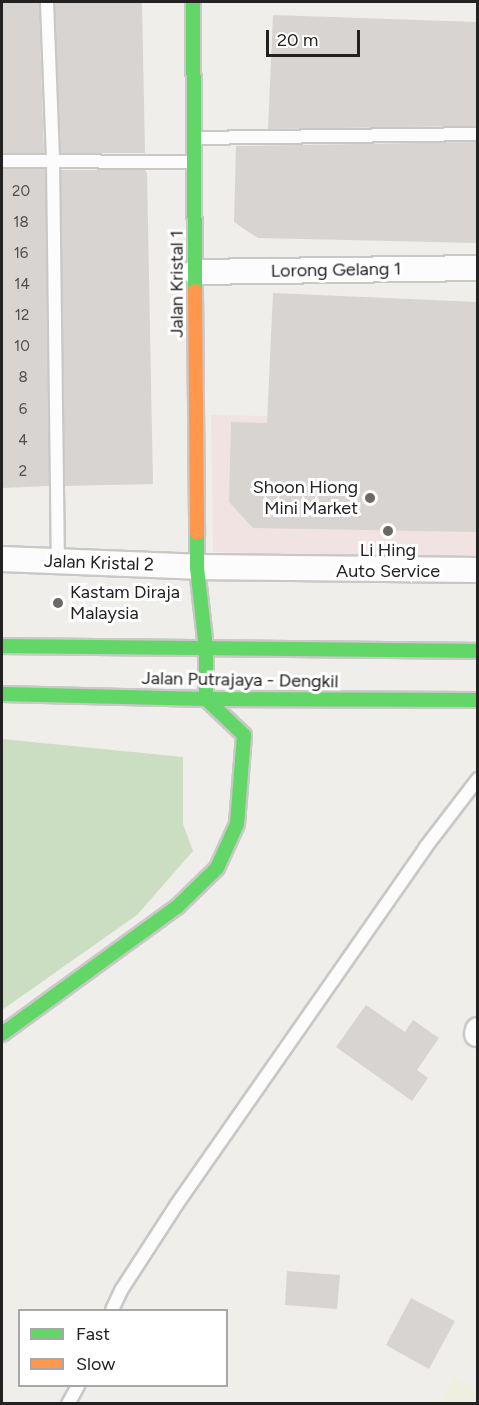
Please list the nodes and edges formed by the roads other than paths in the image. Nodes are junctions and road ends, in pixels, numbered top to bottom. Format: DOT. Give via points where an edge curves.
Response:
graph roads {
  1 [pos="47,2"];
  2 [pos="193,2"];
  3 [pos="477,134"];
  4 [pos="194,138"];
  5 [pos="53,160"];
  6 [pos="2,161"];
  7 [pos="194,162"];
  8 [pos="477,268"];
  9 [pos="195,272"];
  10 [pos="2,559"];
  11 [pos="58,562"];
  12 [pos="197,567"];
  13 [pos="477,570"];
  14 [pos="2,646"];
  15 [pos="206,649"];
  16 [pos="477,651"];
  17 [pos="2,694"];
  18 [pos="206,699"];
  19 [pos="477,700"];
  20 [pos="477,778"];
  21 [pos="2,1034"];
  22 [pos="113,1309"];
  23 [pos="77,1387"];
  24 [pos="68,1404"];
  1 -- 5 [label="lane"];
  2 -- 4 [label="street, Jalan Kristal 1"];
  3 -- 4 [label="lane"];
  4 -- 7 [label="street, Jalan Kristal 1"];
  5 -- 6 [label="lane"];
  5 -- 7 [label="lane"];
  5 -- 11 [label="lane"];
  7 -- 9 [label="street, Jalan Kristal 1"];
  8 -- 9 [label="street, Lorong Gelang 1"];
  9 -- 12 [label="street, Jalan Kristal 1"];
  10 -- 11 [label="street, Jalan Kristal 2"];
  11 -- 12 [label="street, Jalan Kristal 2"];
  12 -- 13 [label="street, Jalan Kristal 2"];
  12 -- 15 [label="street, Jalan Kristal 1"];
  14 -- 15 [label="street, Jalan Putrajaya - Dengkil"];
  15 -- 16 [label="street, Jalan Putrajaya - Dengkil"];
  15 -- 18 [label="street, Jalan Kristal 1"];
  17 -- 18 [label="street, Jalan Putrajaya - Dengkil"];
  18 -- 19 [label="street, Jalan Putrajaya - Dengkil"];
  18 -- 21 [label="street" via="244,735 237,824 217,868 177,907"];
  20 -- 22 [label="lane" via="184,1194 122,1288"];
  23 -- 24 [label="lane"];
}
